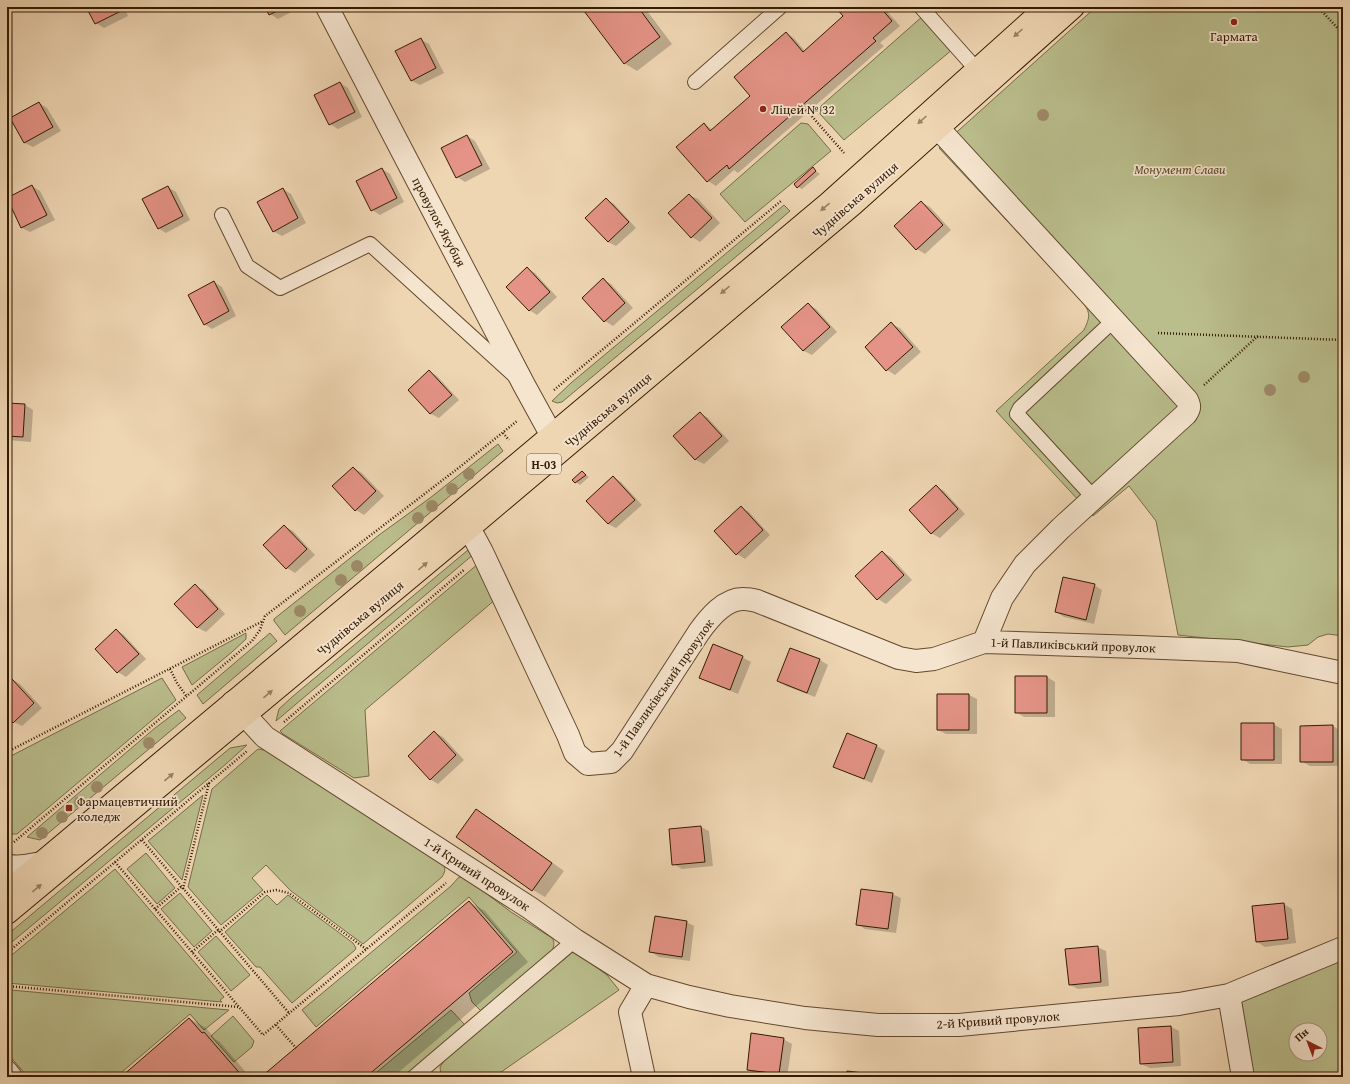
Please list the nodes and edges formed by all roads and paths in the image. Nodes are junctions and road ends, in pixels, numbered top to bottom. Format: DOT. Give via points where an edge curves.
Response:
graph roads {
  1 [pos="327,7"];
  2 [pos="780,7"];
  3 [pos="921,7"];
  4 [pos="1047,7"];
  5 [pos="1073,7"];
  6 [pos="1318,7"];
  7 [pos="1343,34"];
  8 [pos="978,70"];
  9 [pos="695,82"];
  10 [pos="802,105"];
  11 [pos="938,128"];
  12 [pos="844,153"];
  13 [pos="781,201"];
  14 [pos="222,215"];
  15 [pos="1120,326"];
  16 [pos="1258,336"];
  17 [pos="1343,340"];
  18 [pos="524,385"];
  19 [pos="552,393"];
  20 [pos="1187,400"];
  21 [pos="519,420"];
  22 [pos="503,433"];
  23 [pos="552,436"];
  24 [pos="512,444"];
  25 [pos="1094,498"];
  26 [pos="469,528"];
  27 [pos="471,564"];
  28 [pos="263,621"];
  29 [pos="984,642"];
  30 [pos="170,669"];
  31 [pos="1343,673"];
  32 [pos="187,697"];
  33 [pos="238,708"];
  34 [pos="283,722"];
  35 [pos="248,750"];
  36 [pos="7,752"];
  37 [pos="209,783"];
  38 [pos="142,840"];
  39 [pos="9,855"];
  40 [pos="115,862"];
  41 [pos="459,862"];
  42 [pos="42,863"];
  43 [pos="182,888"];
  44 [pos="7,892"];
  45 [pos="155,909"];
  46 [pos="7,913"];
  47 [pos="219,931"];
  48 [pos="575,940"];
  49 [pos="1343,948"];
  50 [pos="366,949"];
  51 [pos="192,952"];
  52 [pos="7,953"];
  53 [pos="646,985"];
  54 [pos="7,986"];
  55 [pos="1229,995"];
  56 [pos="240,1007"];
  57 [pos="289,1013"];
  58 [pos="276,1025"];
  59 [pos="296,1048"];
  60 [pos="7,1072"];
  61 [pos="11,1077"];
  62 [pos="414,1077"];
  63 [pos="644,1077"];
  64 [pos="1243,1077"];
  1 -- 18 [label="street, провулок Якубця"];
  2 -- 9 [label="lane"];
  3 -- 8 [label="lane"];
  4 -- 8 [label="main road, Чуднівська вулиця / Н-03, one-way"];
  5 -- 11 [label="main road, Чуднівська вулиця / Н-03"];
  6 -- 7 [label="path"];
  8 -- 23 [label="main road, Чуднівська вулиця / Н-03, one-way" via="843,191"];
  10 -- 12 [label="path"];
  11 -- 15 [label="street"];
  11 -- 26 [label="main road, Чуднівська вулиця / Н-03" via="853,204"];
  13 -- 19 [label="path"];
  14 -- 18 [label="lane" via="247,266 280,288 370,244"];
  15 -- 16 [label="path"];
  15 -- 20 [label="street"];
  15 -- 25 [label="lane" via="1017,411"];
  16 -- 17 [label="path"];
  16 -- 20 [label="path"];
  18 -- 23 [label="street, провулок Якубця"];
  20 -- 25 [label="street" via="1190,409 1186,414"];
  21 -- 22 [label="path"];
  22 -- 24 [label="path"];
  22 -- 28 [label="path" via="271,611"];
  23 -- 33 [label="main road, Чуднівська вулиця / Н-03"];
  25 -- 29 [label="street" via="1025,564 1002,598"];
  26 -- 29 [label="street, 1-й Павликівський провулок" via="575,753 588,764 611,762 622,751 708,619 726,604 743,599 757,601 898,658 916,661 934,659"];
  33 -- 26 [label="main road, Чуднівська вулиця / Н-03, one-way"];
  27 -- 34 [label="path"];
  28 -- 30 [label="path"];
  28 -- 32 [label="path" via="252,641"];
  29 -- 31 [label="street, 1-й Павликівський провулок" via="1238,651"];
  30 -- 32 [label="path"];
  30 -- 36 [label="path"];
  32 -- 39 [label="path"];
  33 -- 41 [label="street, 1-й Кривий провулок" via="265,737"];
  33 -- 42 [label="main road, Чуднівська вулиця / Н-03"];
  46 -- 33 [label="main road, Чуднівська вулиця / Н-03, one-way"];
  35 -- 37 [label="path"];
  37 -- 38 [label="path"];
  37 -- 43 [label="path"];
  38 -- 40 [label="path"];
  38 -- 43 [label="path"];
  39 -- 42 [label="street" via="12,866"];
  40 -- 45 [label="path"];
  40 -- 52 [label="path"];
  41 -- 48 [label="street, 1-й Кривий провулок"];
  41 -- 50 [label="path" via="443,886"];
  42 -- 44 [label="main road, Чуднівська вулиця / Н-03"];
  43 -- 45 [label="path"];
  43 -- 47 [label="path"];
  45 -- 51 [label="path"];
  47 -- 50 [label="path" via="265,892 276,890 289,893"];
  47 -- 51 [label="path"];
  47 -- 57 [label="path"];
  48 -- 53 [label="street, 1-й Кривий провулок"];
  48 -- 62 [label="lane"];
  49 -- 55 [label="street, 2-й Кривий провулок"];
  50 -- 57 [label="path"];
  51 -- 56 [label="path"];
  53 -- 55 [label="street, 2-й Кривий провулок" via="730,1006 805,1018 878,1025 959,1025 1179,1004"];
  53 -- 63 [label="street" via="630,1012"];
  54 -- 56 [label="path"];
  55 -- 64 [label="street"];
  56 -- 58 [label="path" via="263,1035"];
  57 -- 58 [label="path"];
  58 -- 59 [label="path"];
  60 -- 61 [label="street"];
}
